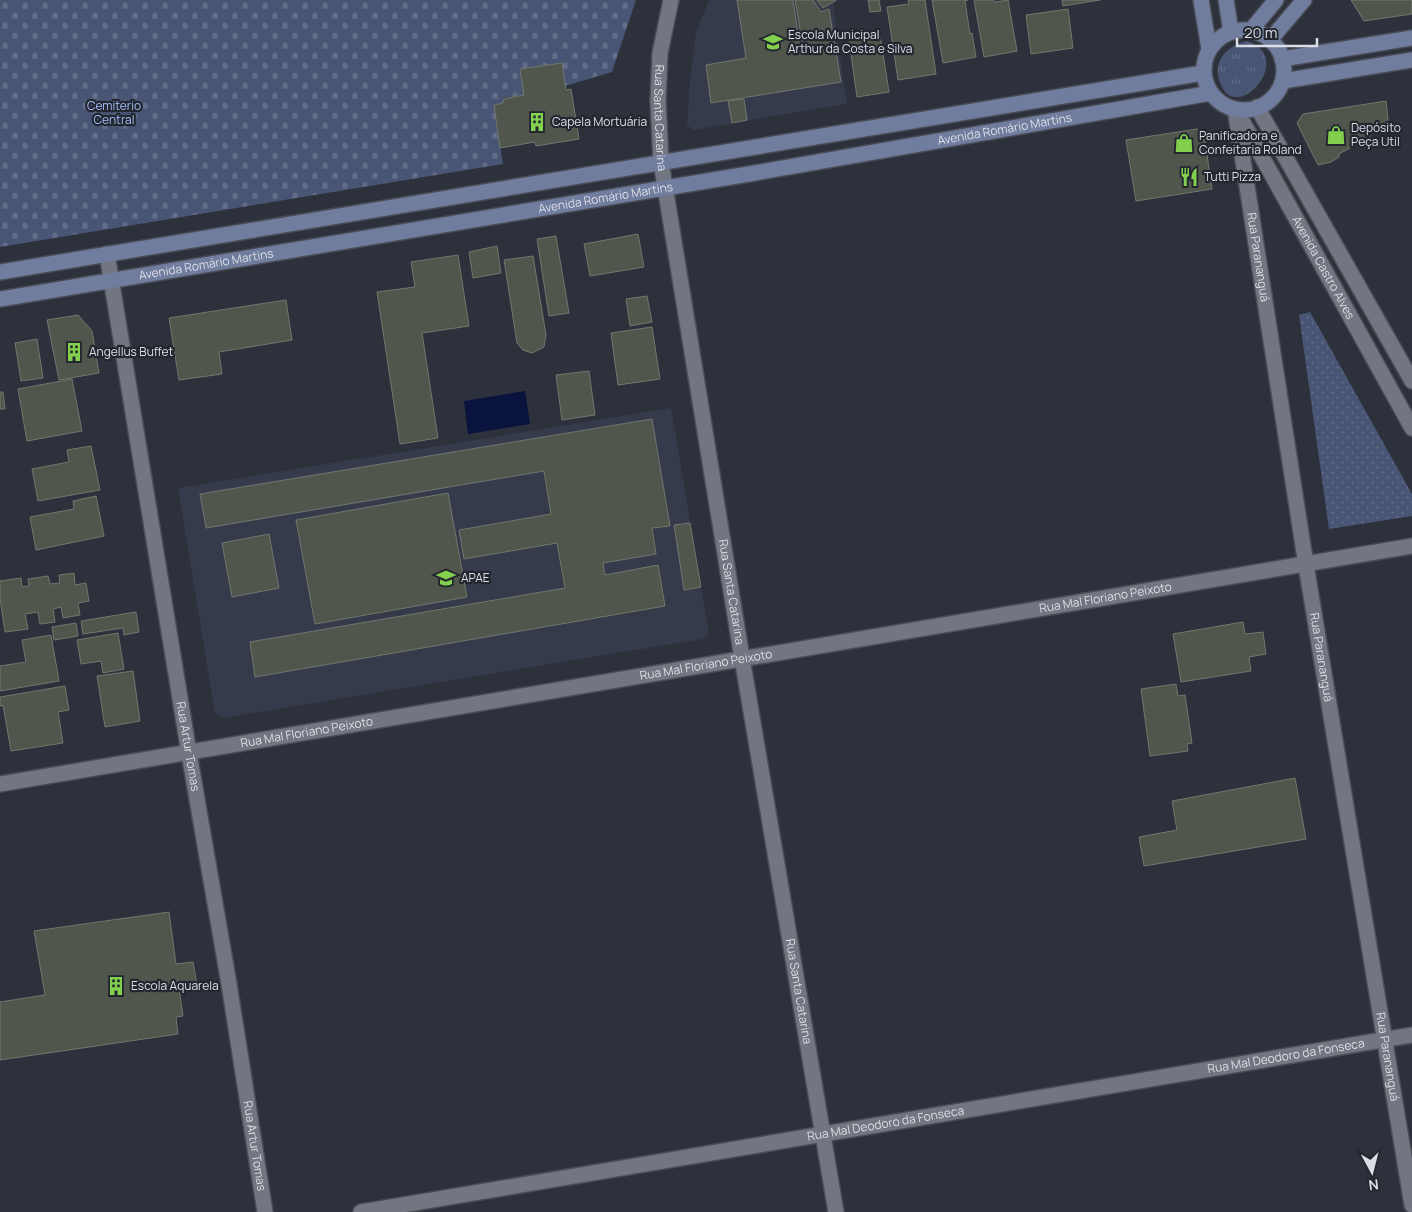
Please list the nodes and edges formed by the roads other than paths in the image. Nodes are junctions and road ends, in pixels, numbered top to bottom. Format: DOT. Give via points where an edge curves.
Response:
graph roads {
  1 [pos="671,0"];
  2 [pos="1201,0"];
  3 [pos="1226,0"];
  4 [pos="1276,0"];
  5 [pos="1304,0"];
  6 [pos="1251,30"];
  7 [pos="1231,32"];
  8 [pos="1412,38"];
  9 [pos="1270,40"];
  10 [pos="1209,49"];
  11 [pos="1282,59"];
  12 [pos="1412,60"];
  13 [pos="1203,73"];
  14 [pos="1282,81"];
  15 [pos="1210,93"];
  16 [pos="1257,108"];
  17 [pos="1235,109"];
  18 [pos="660,162"];
  19 [pos="664,187"];
  20 [pos="107,254"];
  21 [pos="0,272"];
  22 [pos="112,280"];
  23 [pos="0,298"];
  24 [pos="1412,381"];
  25 [pos="1412,428"];
  26 [pos="1412,546"];
  27 [pos="1306,565"];
  28 [pos="742,658"];
  29 [pos="189,753"];
  30 [pos="0,784"];
  31 [pos="1412,1035"];
  32 [pos="1383,1040"];
  33 [pos="823,1135"];
  34 [pos="1412,1205"];
  35 [pos="265,1212"];
  36 [pos="360,1212"];
  37 [pos="836,1212"];
  1 -- 18 [label="street, Rua Santa Catarina" via="660,63"];
  2 -- 10 [label="main road"];
  3 -- 7 [label="main road"];
  4 -- 6 [label="main road"];
  5 -- 9 [label="main road"];
  6 -- 7 [label="main road"];
  6 -- 9 [label="main road"];
  7 -- 10 [label="main road" via="1218,38"];
  8 -- 11 [label="main road"];
  9 -- 11 [label="main road"];
  10 -- 13 [label="main road"];
  11 -- 14 [label="main road"];
  12 -- 14 [label="main road"];
  13 -- 15 [label="main road"];
  13 -- 18 [label="main road, Avenida Romário Martins"];
  14 -- 16 [label="main road" via="1273,97"];
  15 -- 17 [label="main road" via="1220,103"];
  15 -- 19 [label="main road, Avenida Romário Martins"];
  16 -- 17 [label="main road"];
  16 -- 24 [label="street, Avenida Castro Alves"];
  17 -- 25 [label="street, Avenida Castro Alves"];
  17 -- 27 [label="street, Rua Parananguá"];
  18 -- 19 [label="street, Rua Santa Catarina"];
  18 -- 20 [label="main road, Avenida Romário Martins"];
  19 -- 22 [label="main road, Avenida Romário Martins"];
  19 -- 28 [label="street, Rua Santa Catarina"];
  20 -- 21 [label="main road, Avenida Romário Martins"];
  20 -- 22 [label="street, Rua Artur Tomas"];
  22 -- 23 [label="main road, Avenida Romário Martins"];
  22 -- 29 [label="street, Rua Artur Tomas"];
  26 -- 27 [label="street, Rua Mal Floriano Peixoto"];
  27 -- 28 [label="street, Rua Mal Floriano Peixoto"];
  27 -- 32 [label="street, Rua Parananguá"];
  28 -- 29 [label="street, Rua Mal Floriano Peixoto"];
  28 -- 33 [label="street, Rua Santa Catarina"];
  29 -- 30 [label="street, Rua Mal Floriano Peixoto"];
  29 -- 35 [label="street, Rua Artur Tomas"];
  31 -- 32 [label="street, Rua Mal Deodoro da Fonseca"];
  32 -- 33 [label="street, Rua Mal Deodoro da Fonseca"];
  32 -- 34 [label="street, Rua Parananguá"];
  33 -- 36 [label="street, Rua Mal Deodoro da Fonseca"];
  33 -- 37 [label="street, Rua Santa Catarina"];
}
